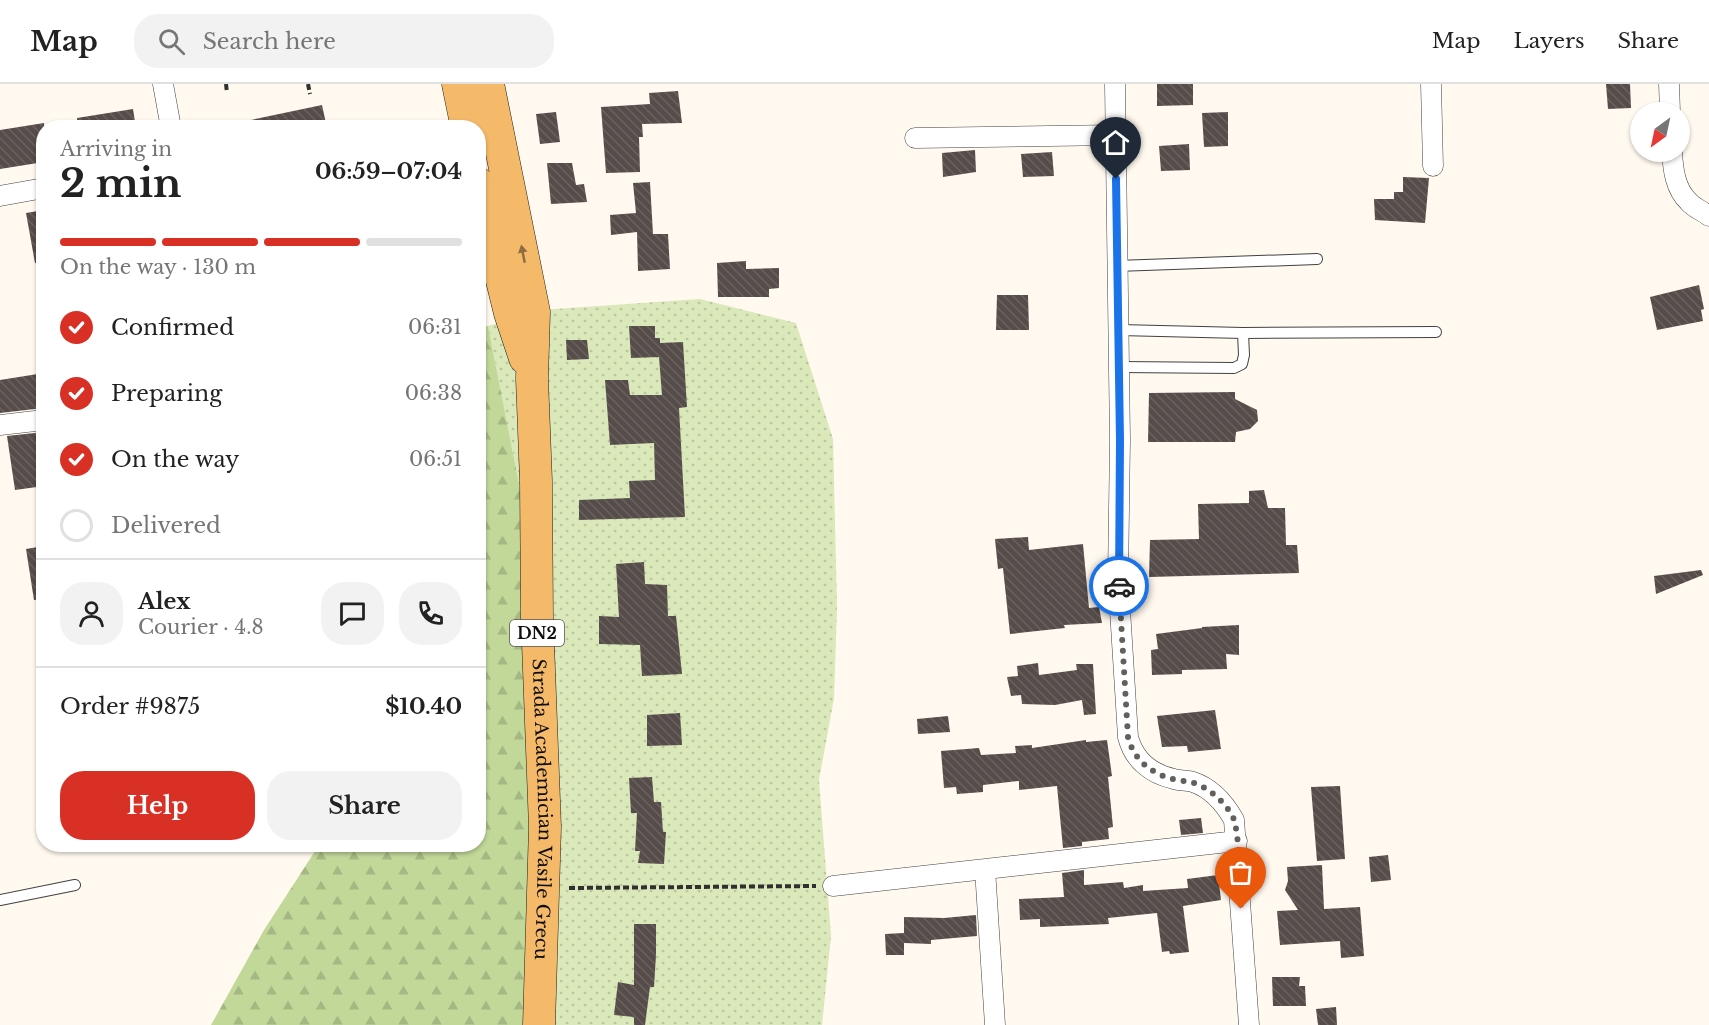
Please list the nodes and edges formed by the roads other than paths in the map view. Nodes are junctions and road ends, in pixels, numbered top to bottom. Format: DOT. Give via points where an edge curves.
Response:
graph roads {
  1 [pos="164,84"];
  2 [pos="1114,84"];
  3 [pos="1431,84"];
  4 [pos="1669,84"];
  5 [pos="464,86"];
  6 [pos="1670,102"];
  7 [pos="170,120"];
  8 [pos="466,120"];
  9 [pos="475,120"];
  10 [pos="1116,135"];
  11 [pos="915,138"];
  12 [pos="486,157"];
  13 [pos="1673,162"];
  14 [pos="1433,166"];
  15 [pos="36,189"];
  16 [pos="0,196"];
  17 [pos="486,216"];
  18 [pos="1709,216"];
  19 [pos="1317,259"];
  20 [pos="1116,266"];
  21 [pos="1119,330"];
  22 [pos="1436,332"];
  23 [pos="1243,333"];
  24 [pos="1119,367"];
  25 [pos="532,379"];
  26 [pos="36,421"];
  27 [pos="0,425"];
  28 [pos="1237,841"];
  29 [pos="985,869"];
  30 [pos="75,885"];
  31 [pos="833,886"];
  32 [pos="0,900"];
  33 [pos="539,1025"];
  34 [pos="996,1025"];
  35 [pos="1249,1025"];
  1 -- 7 [label="street"];
  2 -- 10 [label="street"];
  3 -- 14 [label="street"];
  4 -- 6 [label="street"];
  5 -- 8 [label="main road, Strada Academician Vasile Grecu / DN2"];
  9 -- 5 [label="main road, Strada Academician Vasile Grecu / DN2, one-way"];
  10 -- 11 [label="street"];
  10 -- 20 [label="street"];
  25 -- 12 [label="main road, Strada Academician Vasile Grecu / DN2, one-way" via="534,312"];
  13 -- 18 [label="street" via="1678,185 1688,201"];
  15 -- 16 [label="street"];
  17 -- 25 [label="main road, Strada Academician Vasile Grecu / DN2" via="510,313"];
  19 -- 20 [label="lane"];
  20 -- 21 [label="street"];
  21 -- 23 [label="lane"];
  21 -- 24 [label="street"];
  22 -- 23 [label="lane"];
  23 -- 24 [label="lane" via="1242,364 1234,368"];
  24 -- 28 [label="street" via="1118,578 1128,737 1144,765 1205,788 1218,799 1234,820"];
  25 -- 33 [label="main road, Strada Academician Vasile Grecu / DN2" via="545,826"];
  26 -- 27 [label="street"];
  28 -- 29 [label="street"];
  28 -- 35 [label="street"];
  29 -- 31 [label="street"];
  29 -- 34 [label="street"];
  30 -- 32 [label="lane"];
}
